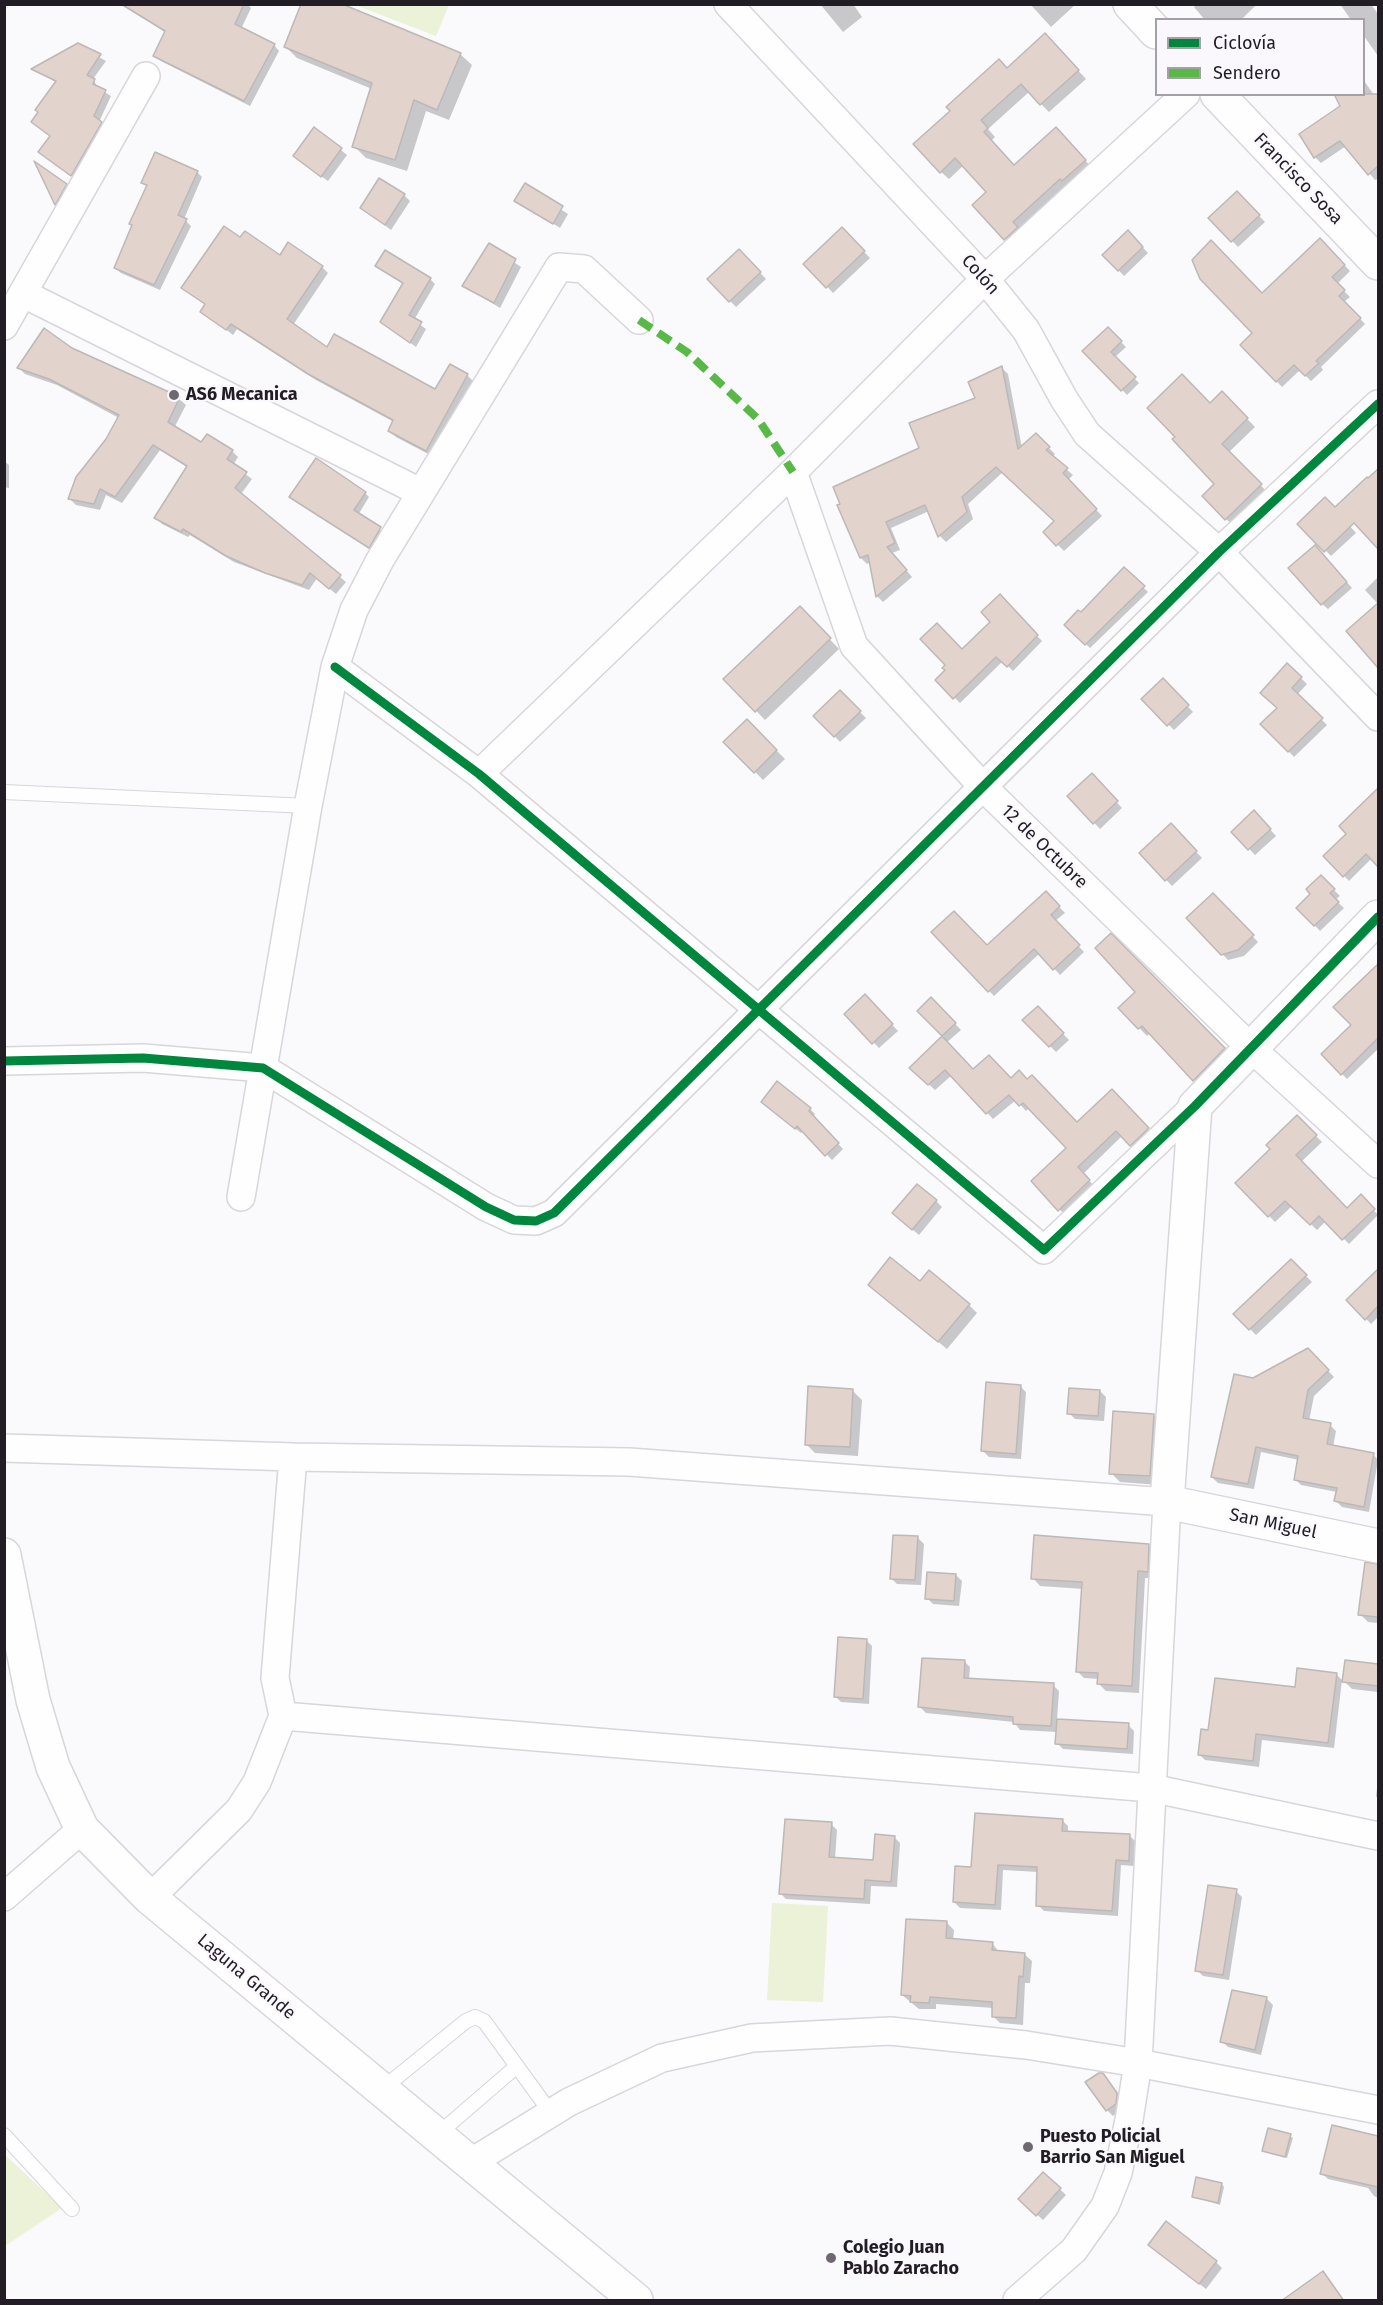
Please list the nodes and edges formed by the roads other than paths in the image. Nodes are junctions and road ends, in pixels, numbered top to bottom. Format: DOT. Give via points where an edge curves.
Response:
graph roads {
  1 [pos="728,4"];
  2 [pos="1130,4"];
  3 [pos="1155,31"];
  4 [pos="146,76"];
  5 [pos="1184,96"];
  6 [pos="1219,96"];
  7 [pos="1378,263"];
  8 [pos="985,279"];
  9 [pos="24,294"];
  10 [pos="639,320"];
  11 [pos="4,326"];
  12 [pos="1378,404"];
  13 [pos="793,472"];
  14 [pos="420,492"];
  15 [pos="1219,552"];
  16 [pos="336,667"];
  17 [pos="1378,717"];
  18 [pos="479,774"];
  19 [pos="983,787"];
  20 [pos="4,792"];
  21 [pos="308,806"];
  22 [pos="1378,916"];
  23 [pos="758,1011"];
  24 [pos="1251,1048"];
  25 [pos="4,1061"];
  26 [pos="263,1068"];
  27 [pos="1195,1106"];
  28 [pos="1378,1164"];
  29 [pos="241,1197"];
  30 [pos="4,1448"];
  31 [pos="293,1457"];
  32 [pos="1167,1502"];
  33 [pos="1378,1546"];
  34 [pos="4,1555"];
  35 [pos="283,1716"];
  36 [pos="1151,1788"];
  37 [pos="82,1830"];
  38 [pos="1378,1836"];
  39 [pos="4,1897"];
  40 [pos="150,1898"];
  41 [pos="1138,2063"];
  42 [pos="518,2066"];
  43 [pos="381,2090"];
  44 [pos="1378,2110"];
  45 [pos="551,2113"];
  46 [pos="4,2135"];
  47 [pos="436,2135"];
  48 [pos="470,2163"];
  49 [pos="72,2209"];
  50 [pos="636,2301"];
  51 [pos="1017,2301"];
  1 -- 8 [label="street, Colón"];
  2 -- 3 [label="street"];
  4 -- 9 [label="street"];
  5 -- 8 [label="street"];
  6 -- 7 [label="street, Francisco Sosa"];
  8 -- 13 [label="street"];
  8 -- 15 [label="street, Colón" via="1026,330 1087,434"];
  9 -- 11 [label="street"];
  9 -- 14 [label="street"];
  10 -- 14 [label="street" via="584,269 559,267"];
  12 -- 15 [label="street"];
  13 -- 18 [label="street"];
  13 -- 19 [label="street, 12 de Octubre" via="854,646"];
  14 -- 16 [label="street" via="354,610"];
  15 -- 17 [label="street, Colón"];
  15 -- 19 [label="street"];
  16 -- 18 [label="street"];
  16 -- 21 [label="street"];
  18 -- 23 [label="street"];
  19 -- 23 [label="street"];
  19 -- 24 [label="street, 12 de Octubre"];
  20 -- 21 [label="lane"];
  21 -- 26 [label="street"];
  22 -- 24 [label="street"];
  23 -- 26 [label="street" via="554,1213 536,1221 514,1220 486,1206"];
  23 -- 27 [label="street" via="1044,1250"];
  24 -- 27 [label="street"];
  24 -- 28 [label="street, 12 de Octubre"];
  25 -- 26 [label="street" via="143,1058"];
  26 -- 29 [label="street"];
  27 -- 32 [label="street"];
  30 -- 31 [label="street"];
  31 -- 32 [label="street" via="629,1462"];
  31 -- 35 [label="street" via="275,1678"];
  32 -- 33 [label="street, San Miguel"];
  32 -- 36 [label="street"];
  34 -- 37 [label="street, Laguna Grande" via="33,1700 53,1767"];
  35 -- 36 [label="street"];
  35 -- 40 [label="street" via="257,1782 239,1810"];
  36 -- 38 [label="street"];
  36 -- 41 [label="street"];
  37 -- 39 [label="street"];
  37 -- 40 [label="street, Laguna Grande"];
  40 -- 43 [label="street, Laguna Grande"];
  41 -- 44 [label="street"];
  41 -- 45 [label="street" via="1026,2045 890,2031 752,2038 662,2058"];
  41 -- 51 [label="street" via="1118,2173 1105,2206 1074,2250"];
  42 -- 43 [label="lane" via="484,2021 475,2017"];
  42 -- 45 [label="lane"];
  42 -- 47 [label="lane"];
  43 -- 47 [label="street, Laguna Grande"];
  45 -- 48 [label="street"];
  46 -- 49 [label="lane"];
  47 -- 48 [label="street, Laguna Grande"];
  48 -- 50 [label="street, Laguna Grande"];
}
